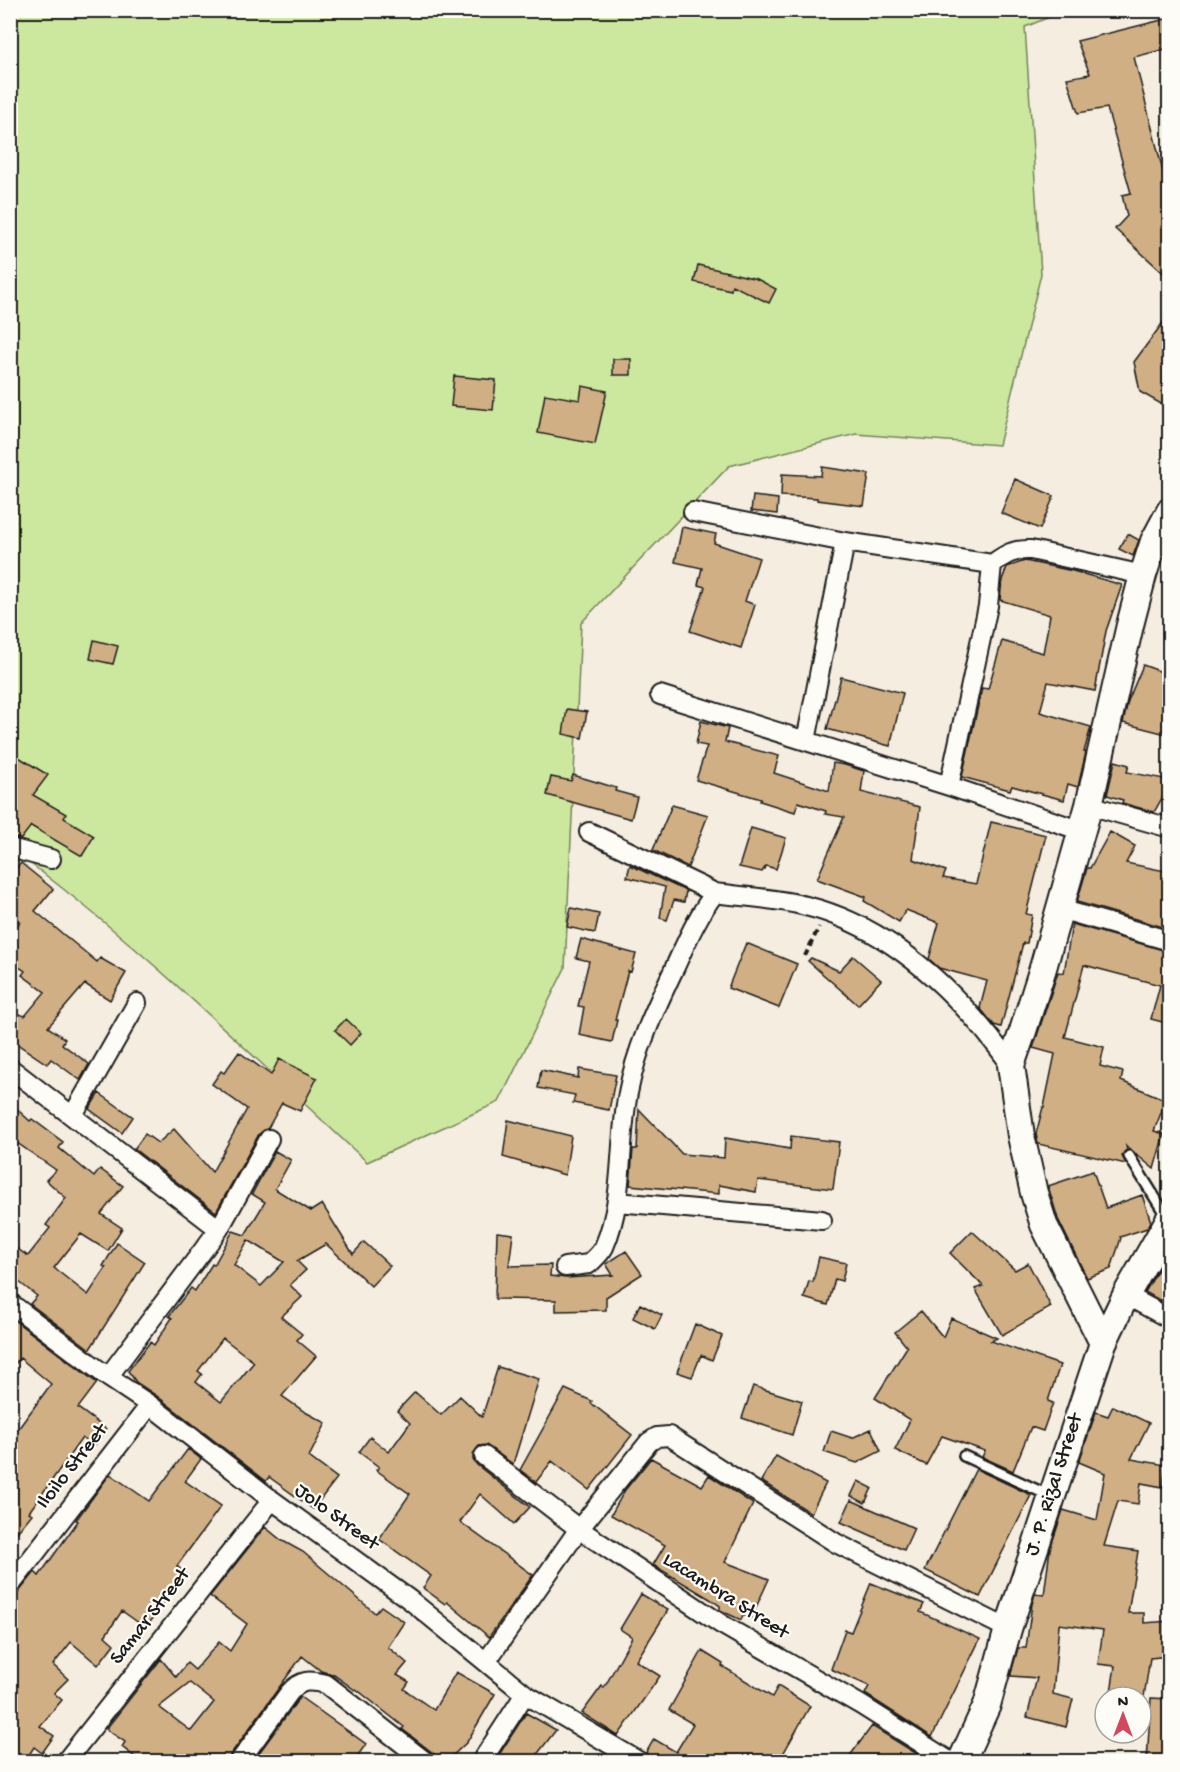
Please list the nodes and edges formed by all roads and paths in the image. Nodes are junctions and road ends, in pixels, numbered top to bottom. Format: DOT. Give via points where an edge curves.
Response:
graph roads {
  1 [pos="693,513"];
  2 [pos="1167,522"];
  3 [pos="845,542"];
  4 [pos="992,564"];
  5 [pos="1143,575"];
  6 [pos="660,694"];
  7 [pos="806,741"];
  8 [pos="949,786"];
  9 [pos="1089,805"];
  10 [pos="1170,828"];
  11 [pos="1082,831"];
  12 [pos="589,832"];
  13 [pos="10,848"];
  14 [pos="51,860"];
  15 [pos="715,893"];
  16 [pos="1060,909"];
  17 [pos="826,912"];
  18 [pos="1170,941"];
  19 [pos="805,956"];
  20 [pos="137,1003"];
  21 [pos="1011,1065"];
  22 [pos="10,1068"];
  23 [pos="73,1115"];
  24 [pos="269,1139"];
  25 [pos="1129,1156"];
  26 [pos="617,1202"];
  27 [pos="1169,1219"];
  28 [pos="822,1220"];
  29 [pos="219,1229"];
  30 [pos="565,1267"];
  31 [pos="1126,1295"];
  32 [pos="10,1303"];
  33 [pos="1170,1319"];
  34 [pos="1102,1343"];
  35 [pos="108,1377"];
  36 [pos="150,1405"];
  37 [pos="484,1456"];
  38 [pos="964,1456"];
  39 [pos="1052,1497"];
  40 [pos="272,1500"];
  41 [pos="579,1529"];
  42 [pos="10,1586"];
  43 [pos="1008,1629"];
  44 [pos="486,1662"];
  45 [pos="525,1694"];
  46 [pos="65,1761"];
  47 [pos="239,1761"];
  48 [pos="426,1761"];
  49 [pos="481,1761"];
  50 [pos="640,1761"];
  51 [pos="951,1761"];
  52 [pos="961,1761"];
  1 -- 3 [label="street"];
  2 -- 5 [label="street"];
  3 -- 4 [label="street"];
  3 -- 7 [label="street"];
  4 -- 5 [label="street" via="1008,552 1031,550"];
  4 -- 8 [label="street" via="988,606"];
  5 -- 9 [label="street"];
  6 -- 7 [label="street"];
  7 -- 8 [label="street"];
  8 -- 11 [label="street"];
  9 -- 10 [label="street"];
  9 -- 11 [label="street"];
  11 -- 16 [label="street"];
  12 -- 15 [label="street"];
  13 -- 14 [label="street"];
  15 -- 17 [label="street"];
  15 -- 26 [label="street" via="688,939 635,1061 622,1128"];
  16 -- 18 [label="street"];
  16 -- 21 [label="street"];
  17 -- 19 [label="path"];
  17 -- 21 [label="street" via="896,946 960,1004"];
  20 -- 23 [label="street"];
  21 -- 34 [label="street" via="1022,1136 1044,1225"];
  22 -- 23 [label="street"];
  23 -- 29 [label="street"];
  24 -- 29 [label="street"];
  25 -- 27 [label="lane"];
  26 -- 28 [label="street"];
  26 -- 30 [label="street" via="603,1248 589,1264"];
  27 -- 31 [label="street, J. P. Rizal Street"];
  29 -- 35 [label="street"];
  31 -- 33 [label="street"];
  31 -- 34 [label="street, J. P. Rizal Street"];
  32 -- 35 [label="street, Jolo Street"];
  34 -- 39 [label="street, J. P. Rizal Street"];
  35 -- 36 [label="street, Jolo Street"];
  36 -- 40 [label="street, Jolo Street"];
  36 -- 42 [label="street, Iloilo Street"];
  37 -- 41 [label="street, Lacambra Street"];
  38 -- 39 [label="lane"];
  39 -- 43 [label="street, J. P. Rizal Street"];
  40 -- 44 [label="street, Jolo Street" via="410,1600"];
  40 -- 46 [label="street, Samar Street"];
  41 -- 43 [label="street" via="650,1442 669,1436 836,1543"];
  41 -- 44 [label="street"];
  41 -- 51 [label="street, Lacambra Street" via="721,1624"];
  43 -- 52 [label="street, J. P. Rizal Street" via="987,1705"];
  44 -- 45 [label="street, Jolo Street"];
  45 -- 49 [label="street"];
  45 -- 50 [label="street, Jolo Street"];
  47 -- 48 [label="street" via="298,1683 310,1680 326,1684"];
}
